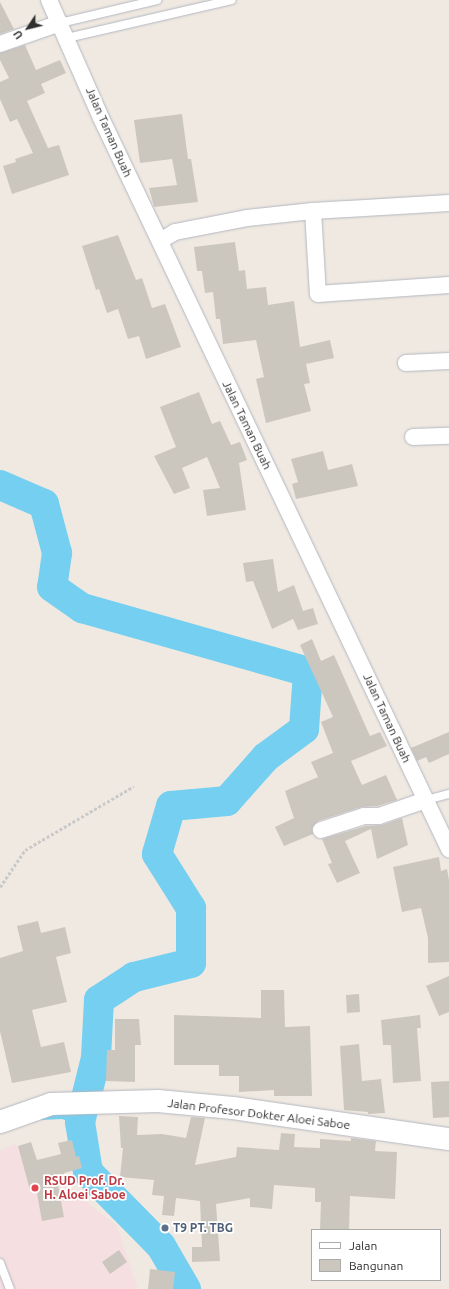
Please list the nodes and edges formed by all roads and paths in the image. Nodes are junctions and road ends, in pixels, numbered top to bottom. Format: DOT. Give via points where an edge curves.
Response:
graph roads {
  1 [pos="49,0"];
  2 [pos="157,0"];
  3 [pos="232,0"];
  4 [pos="60,23"];
  5 [pos="67,38"];
  6 [pos="0,44"];
  7 [pos="449,203"];
  8 [pos="313,211"];
  9 [pos="160,241"];
  10 [pos="449,285"];
  11 [pos="449,361"];
  12 [pos="406,363"];
  13 [pos="449,436"];
  14 [pos="413,437"];
  15 [pos="134,786"];
  16 [pos="449,794"];
  17 [pos="426,800"];
  18 [pos="321,830"];
  19 [pos="449,849"];
  20 [pos="0,887"];
  21 [pos="0,1122"];
  22 [pos="449,1139"];
  23 [pos="0,1263"];
  24 [pos="10,1289"];
  1 -- 4 [label="street, Jalan Taman Buah"];
  2 -- 4 [label="lane"];
  3 -- 5 [label="lane"];
  4 -- 5 [label="street, Jalan Taman Buah"];
  4 -- 6 [label="street"];
  5 -- 9 [label="street, Jalan Taman Buah" via="101,118"];
  7 -- 8 [label="street"];
  8 -- 9 [label="street" via="233,220 176,232"];
  8 -- 10 [label="street" via="318,294"];
  9 -- 17 [label="street, Jalan Taman Buah"];
  11 -- 12 [label="street"];
  13 -- 14 [label="street"];
  15 -- 20 [label="path" via="25,850"];
  16 -- 17 [label="lane"];
  17 -- 18 [label="street" via="379,816 364,816"];
  17 -- 19 [label="street, Jalan Taman Buah"];
  21 -- 22 [label="street, Jalan Profesor Dokter Aloei Saboe" via="51,1104 197,1103"];
  23 -- 24 [label="lane"];
}
